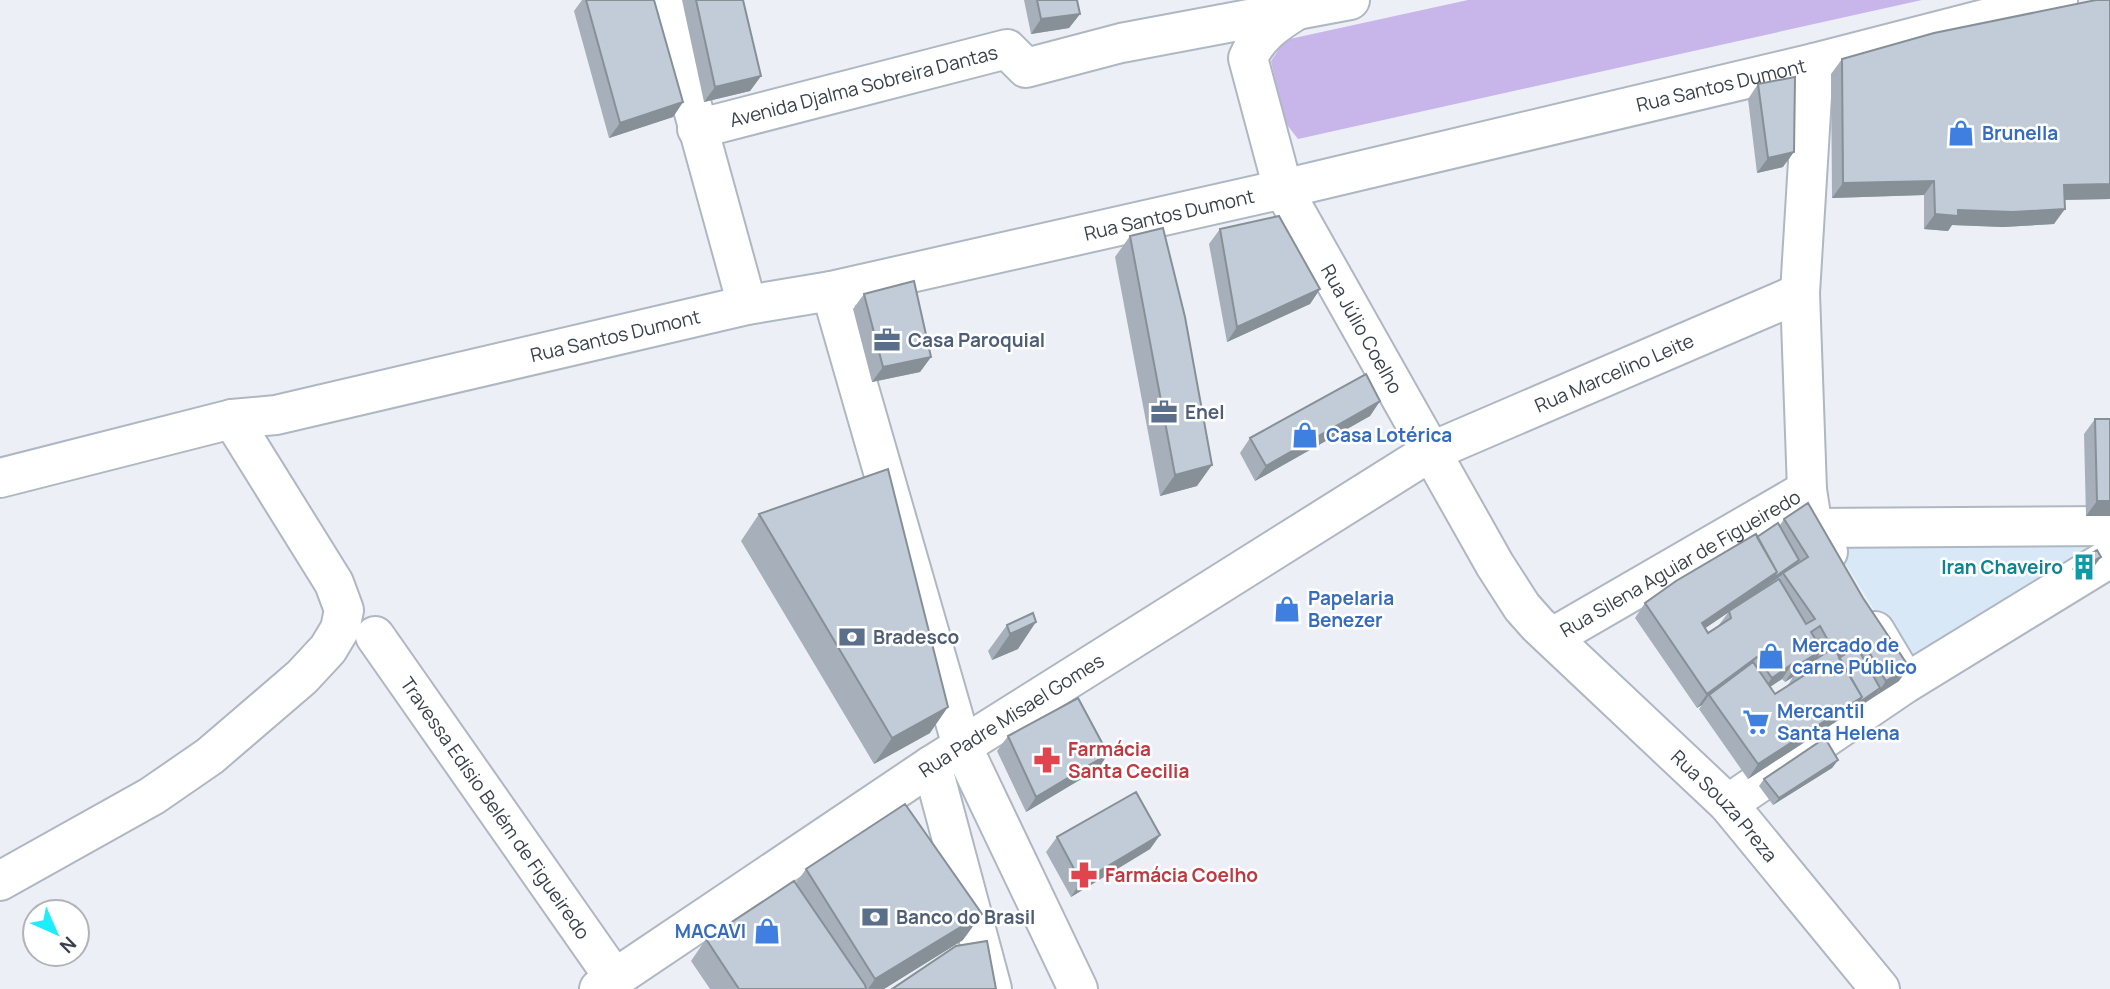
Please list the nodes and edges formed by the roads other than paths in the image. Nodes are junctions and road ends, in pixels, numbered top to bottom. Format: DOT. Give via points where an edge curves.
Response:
graph roads {
  1 [pos="663,0"];
  2 [pos="1350,0"];
  3 [pos="2058,0"];
  4 [pos="1297,10"];
  5 [pos="1814,63"];
  6 [pos="697,130"];
  7 [pos="1283,189"];
  8 [pos="831,291"];
  9 [pos="1800,293"];
  10 [pos="747,305"];
  11 [pos="232,419"];
  12 [pos="1430,452"];
  13 [pos="0,478"];
  14 [pos="1807,490"];
  15 [pos="2110,526"];
  16 [pos="1813,527"];
  17 [pos="2110,558"];
  18 [pos="375,636"];
  19 [pos="1553,637"];
  20 [pos="1906,683"];
  21 [pos="947,755"];
  22 [pos="1728,804"];
  23 [pos="0,881"];
  24 [pos="607,984"];
  25 [pos="992,989"];
  26 [pos="1078,989"];
  27 [pos="1880,989"];
  1 -- 6 [label="street"];
  2 -- 4 [label="street, Avenida Djalma Sobreira Dantas"];
  3 -- 5 [label="street, Rua Santos Dumont"];
  4 -- 6 [label="street, Avenida Djalma Sobreira Dantas" via="1121,43 1026,68 1007,49"];
  4 -- 7 [label="street, Rua Júlio Coelho" via="1264,33 1248,58"];
  5 -- 7 [label="street, Rua Santos Dumont"];
  5 -- 9 [label="street"];
  6 -- 10 [label="street"];
  7 -- 8 [label="street, Rua Santos Dumont"];
  7 -- 12 [label="street, Rua Júlio Coelho"];
  8 -- 10 [label="street, Rua Santos Dumont"];
  8 -- 21 [label="street"];
  9 -- 12 [label="street, Rua Marcelino Leite"];
  9 -- 14 [label="street"];
  10 -- 11 [label="street, Rua Santos Dumont" via="276,415"];
  11 -- 13 [label="street, Rua Santos Dumont"];
  11 -- 23 [label="street" via="334,583 344,610 340,629 302,677 211,756 152,796"];
  12 -- 19 [label="street, Rua Júlio Coelho" via="1522,607"];
  12 -- 21 [label="street, Rua Padre Misael Gomes"];
  14 -- 16 [label="street"];
  14 -- 19 [label="street, Rua Silena Aguiar de Figueiredo"];
  15 -- 16 [label="street"];
  16 -- 20 [label="street"];
  17 -- 20 [label="street"];
  18 -- 24 [label="street, Travessa Edísio Belém de Figueiredo"];
  19 -- 22 [label="street, Rua Souza Preza"];
  20 -- 22 [label="street"];
  21 -- 24 [label="street, Rua Padre Misael Gomes"];
  21 -- 25 [label="street"];
  21 -- 26 [label="street"];
  22 -- 27 [label="street, Rua Souza Preza"];
}
